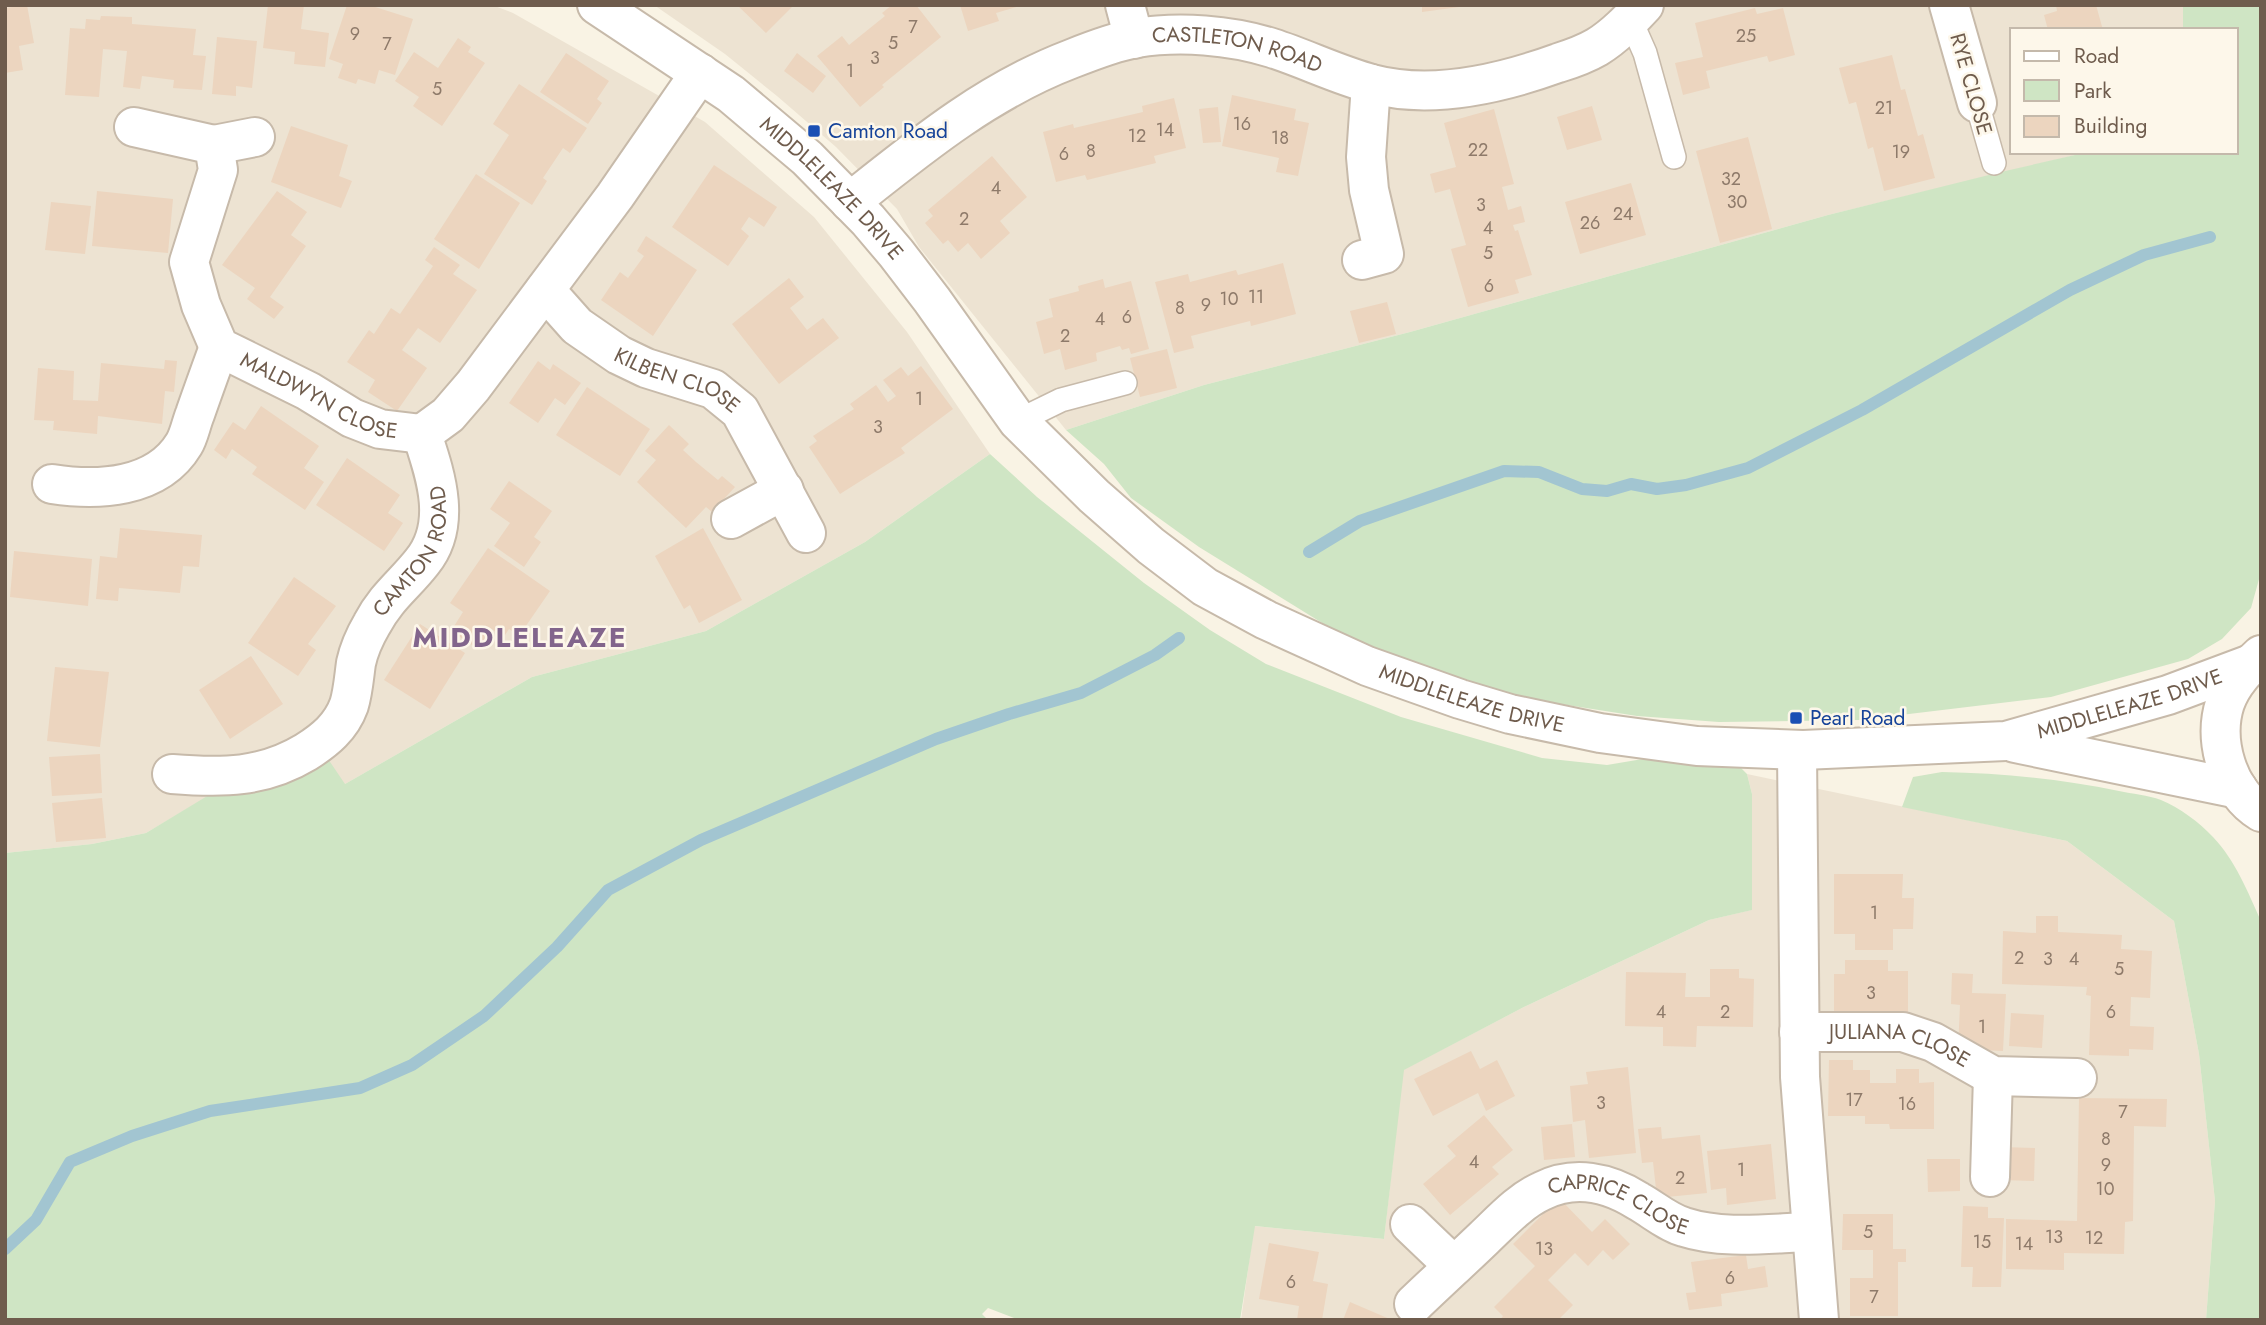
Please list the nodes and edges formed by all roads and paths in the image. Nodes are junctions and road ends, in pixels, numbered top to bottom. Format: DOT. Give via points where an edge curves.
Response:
graph roads {
  1 [pos="597,5"];
  2 [pos="1949,5"];
  3 [pos="1637,12"];
  4 [pos="1130,22"];
  5 [pos="700,73"];
  6 [pos="1371,84"];
  7 [pos="1977,103"];
  8 [pos="134,127"];
  9 [pos="255,136"];
  10 [pos="214,145"];
  11 [pos="1674,156"];
  12 [pos="1994,163"];
  13 [pos="850,202"];
  14 [pos="1362,260"];
  15 [pos="545,290"];
  16 [pos="219,347"];
  17 [pos="1125,383"];
  18 [pos="1018,421"];
  19 [pos="422,434"];
  20 [pos="51,484"];
  21 [pos="784,490"];
  22 [pos="732,519"];
  23 [pos="806,533"];
  24 [pos="2256,660"];
  25 [pos="2006,741"];
  26 [pos="1797,750"];
  27 [pos="172,774"];
  28 [pos="2254,807"];
  29 [pos="1799,1032"];
  30 [pos="1993,1076"];
  31 [pos="2077,1078"];
  32 [pos="1990,1177"];
  33 [pos="1410,1224"];
  34 [pos="1812,1232"];
  35 [pos="1454,1266"];
  36 [pos="1414,1304"];
  37 [pos="1819,1320"];
  1 -- 5 [label="street, MIDDLELEAZE DRIVE"];
  2 -- 7 [label="street, RYE CLOSE"];
  3 -- 6 [label="street, CASTLETON ROAD" via="1595,48 1538,70 1427,91"];
  3 -- 11 [label="lane"];
  4 -- 6 [label="street, CASTLETON ROAD" via="1166,35 1270,48"];
  4 -- 13 [label="street, CASTLETON ROAD" via="1090,51 996,94"];
  5 -- 13 [label="street, MIDDLELEAZE DRIVE" via="780,133"];
  5 -- 15 [label="street"];
  6 -- 14 [label="street" via="1366,157 1384,254"];
  7 -- 12 [label="lane, RYE CLOSE"];
  8 -- 10 [label="street"];
  9 -- 10 [label="street"];
  10 -- 16 [label="street, MALDWYN CLOSE" via="218,170 189,262"];
  13 -- 18 [label="street, MIDDLELEAZE DRIVE" via="896,253"];
  15 -- 19 [label="street" via="448,415"];
  15 -- 21 [label="street, KILBEN CLOSE" via="577,326 619,355 713,389 740,411"];
  16 -- 19 [label="street, MALDWYN CLOSE" via="352,418 380,429"];
  16 -- 20 [label="street, MALDWYN CLOSE" via="185,443 154,474 128,483 80,488"];
  17 -- 18 [label="lane" via="1061,400"];
  18 -- 26 [label="street, MIDDLELEAZE DRIVE" via="1094,496 1193,578 1331,651 1460,699 1558,724 1697,746"];
  19 -- 27 [label="street, CAMTON ROAD" via="440,496 434,537 424,560 389,596 368,630 348,706 334,732 293,760 265,771 232,776"];
  21 -- 22 [label="street"];
  21 -- 23 [label="street, KILBEN CLOSE"];
  24 -- 25 [label="street, MIDDLELEAZE DRIVE" via="2142,703"];
  24 -- 28 [label="street" via="2239,676 2225,704 2221,734 2226,765"];
  25 -- 26 [label="street, MIDDLELEAZE DRIVE"];
  25 -- 28 [label="street, MIDDLELEAZE DRIVE"];
  26 -- 29 [label="street"];
  29 -- 30 [label="street, JULIANA CLOSE" via="1903,1032 1933,1042"];
  29 -- 34 [label="street"];
  30 -- 31 [label="street, JULIANA CLOSE"];
  30 -- 32 [label="street, JULIANA CLOSE"];
  33 -- 35 [label="street"];
  34 -- 35 [label="street, CAPRICE CLOSE" via="1725,1233 1685,1228 1613,1189 1574,1181 1530,1198"];
  34 -- 37 [label="street"];
  35 -- 36 [label="street, CAPRICE CLOSE"];
}
